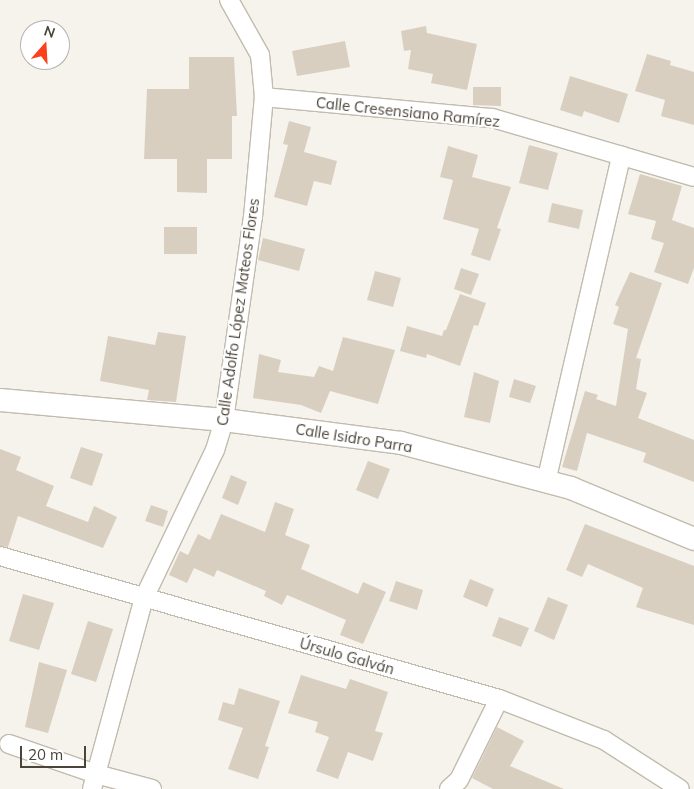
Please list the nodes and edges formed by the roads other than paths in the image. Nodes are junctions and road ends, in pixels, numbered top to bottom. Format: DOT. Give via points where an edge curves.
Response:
graph roads {
  1 [pos="229,0"];
  2 [pos="264,97"];
  3 [pos="621,156"];
  4 [pos="694,177"];
  5 [pos="0,400"];
  6 [pos="224,420"];
  7 [pos="546,482"];
  8 [pos="694,539"];
  9 [pos="0,556"];
  10 [pos="144,598"];
  11 [pos="499,699"];
  12 [pos="9,744"];
  13 [pos="94,782"];
  14 [pos="152,789"];
  15 [pos="449,789"];
  16 [pos="680,789"];
  1 -- 2 [label="street, Calle Adolfo López Mateos Flores" via="260,55"];
  2 -- 3 [label="street, Calle Cresensiano Ramírez" via="492,118"];
  2 -- 6 [label="street, Calle Adolfo López Mateos Flores" via="253,217"];
  3 -- 4 [label="street, Calle Cresensiano Ramírez"];
  3 -- 7 [label="street"];
  5 -- 6 [label="street, Calle Isidro Parra"];
  6 -- 7 [label="street, Calle Isidro Parra" via="401,443"];
  6 -- 10 [label="street, Calle Adolfo López Mateos Flores" via="215,450"];
  7 -- 8 [label="street, Calle Isidro Parra" via="571,488"];
  9 -- 10 [label="street, Úrsulo Galván"];
  10 -- 11 [label="street, Úrsulo Galván"];
  10 -- 13 [label="street, Calle Adolfo López Mateos Flores"];
  11 -- 15 [label="street" via="459,780"];
  11 -- 16 [label="street, Úrsulo Galván" via="604,740"];
  12 -- 13 [label="street"];
  13 -- 14 [label="street"];
}
